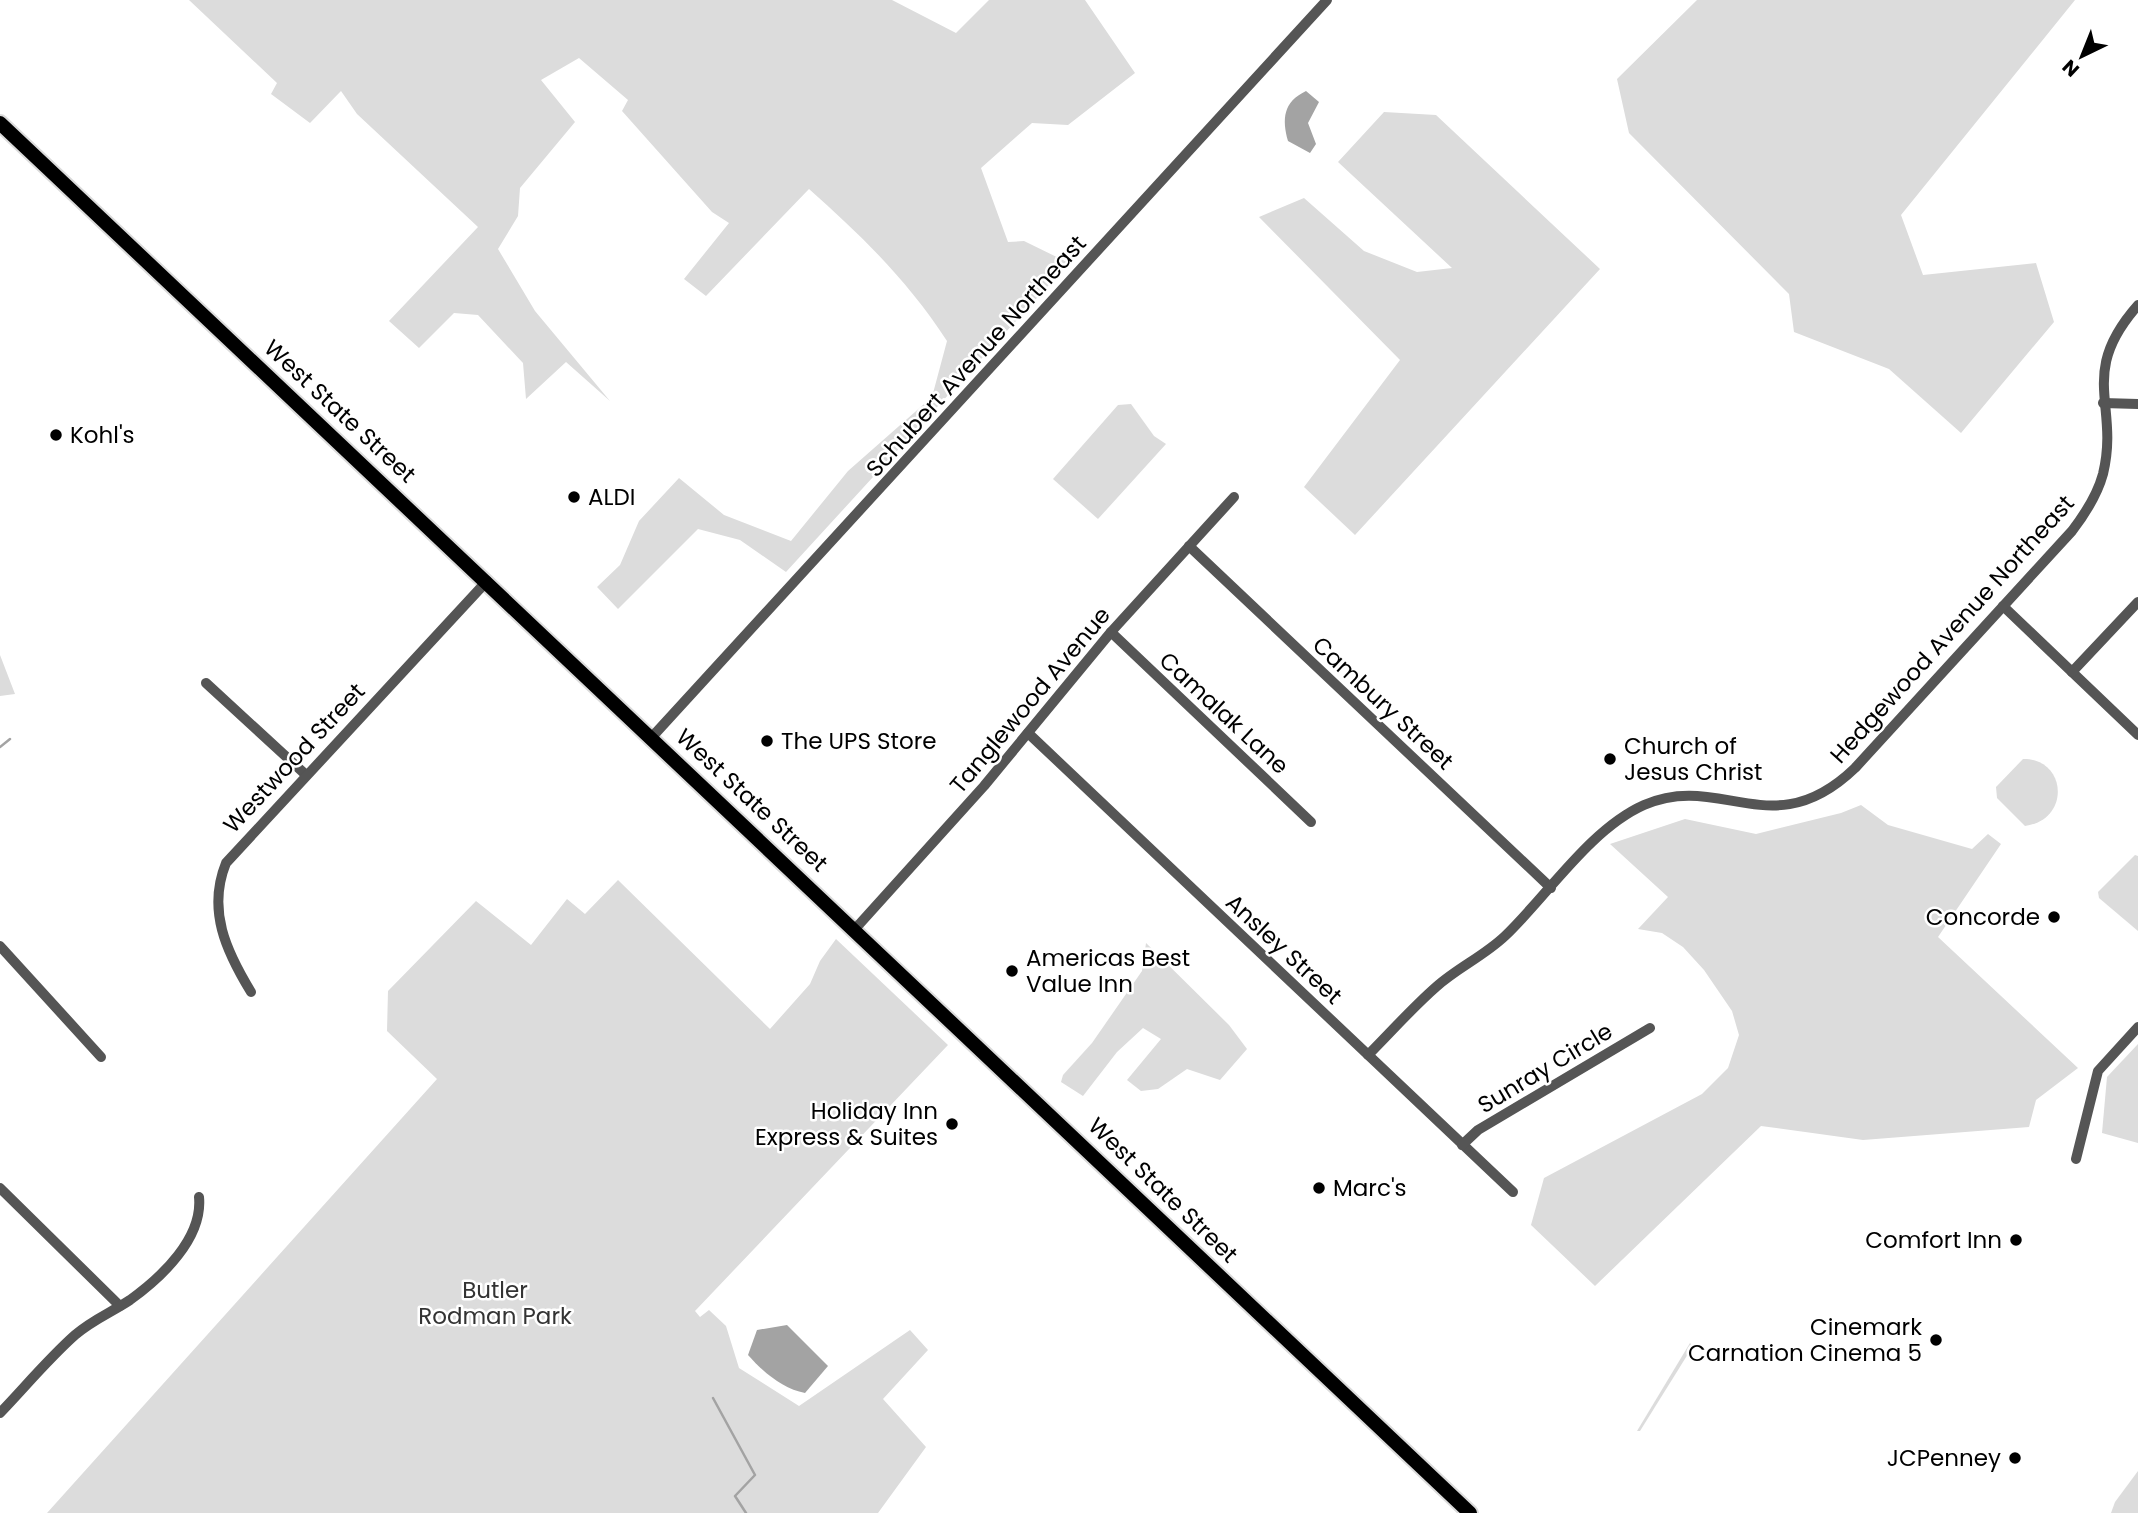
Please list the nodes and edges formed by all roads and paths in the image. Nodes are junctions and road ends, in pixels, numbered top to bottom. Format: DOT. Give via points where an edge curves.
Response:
graph roads {
  1 [pos="1327,0"];
  2 [pos="0,122"];
  3 [pos="2138,305"];
  4 [pos="2103,404"];
  5 [pos="2138,404"];
  6 [pos="1234,497"];
  7 [pos="1189,547"];
  8 [pos="487,580"];
  9 [pos="2138,602"];
  10 [pos="2003,606"];
  11 [pos="1111,632"];
  12 [pos="2072,672"];
  13 [pos="206,683"];
  14 [pos="1028,733"];
  15 [pos="2138,735"];
  16 [pos="652,737"];
  17 [pos="305,774"];
  18 [pos="1311,822"];
  19 [pos="1551,888"];
  20 [pos="855,929"];
  21 [pos="0,946"];
  22 [pos="251,992"];
  23 [pos="2138,1027"];
  24 [pos="1650,1028"];
  25 [pos="1368,1055"];
  26 [pos="101,1057"];
  27 [pos="1462,1144"];
  28 [pos="2076,1159"];
  29 [pos="0,1188"];
  30 [pos="1513,1192"];
  31 [pos="199,1197"];
  32 [pos="120,1306"];
  33 [pos="0,1413"];
  34 [pos="1470,1513"];
  1 -- 16 [label="street, Schubert Avenue Northeast"];
  2 -- 8 [label="highway, West State Street"];
  3 -- 4 [label="street, Hedgewood Avenue Northeast" via="2116,335 2106,360"];
  4 -- 5 [label="street"];
  4 -- 10 [label="street, Hedgewood Avenue Northeast" via="2105,460 2094,498 2072,531"];
  6 -- 7 [label="street, Tanglewood Avenue"];
  7 -- 11 [label="street, Tanglewood Avenue"];
  7 -- 19 [label="street, Cambury Street"];
  8 -- 16 [label="highway, West State Street"];
  8 -- 17 [label="street, Westwood Street"];
  9 -- 12 [label="street"];
  10 -- 12 [label="street"];
  10 -- 19 [label="street, Hedgewood Avenue Northeast" via="1855,768 1829,789 1779,806 1700,797 1654,801 1618,820"];
  11 -- 14 [label="street, Tanglewood Avenue"];
  11 -- 18 [label="street, Camalak Lane"];
  12 -- 15 [label="street"];
  13 -- 17 [label="street"];
  14 -- 20 [label="street, Tanglewood Avenue"];
  14 -- 25 [label="street, Ansley Street"];
  16 -- 20 [label="highway, West State Street"];
  17 -- 22 [label="street, Westwood Street" via="237,847 218,888 220,926"];
  19 -- 25 [label="street, Hedgewood Avenue Northeast" via="1496,944 1436,986"];
  20 -- 34 [label="highway, West State Street"];
  21 -- 26 [label="street"];
  23 -- 28 [label="street" via="2098,1071"];
  24 -- 27 [label="street, Sunray Circle" via="1478,1130"];
  25 -- 27 [label="street, Ansley Street"];
  27 -- 30 [label="street, Ansley Street"];
  29 -- 32 [label="street"];
  31 -- 32 [label="street" via="200,1217 189,1241 153,1280"];
  32 -- 33 [label="street" via="72,1338"];
}
